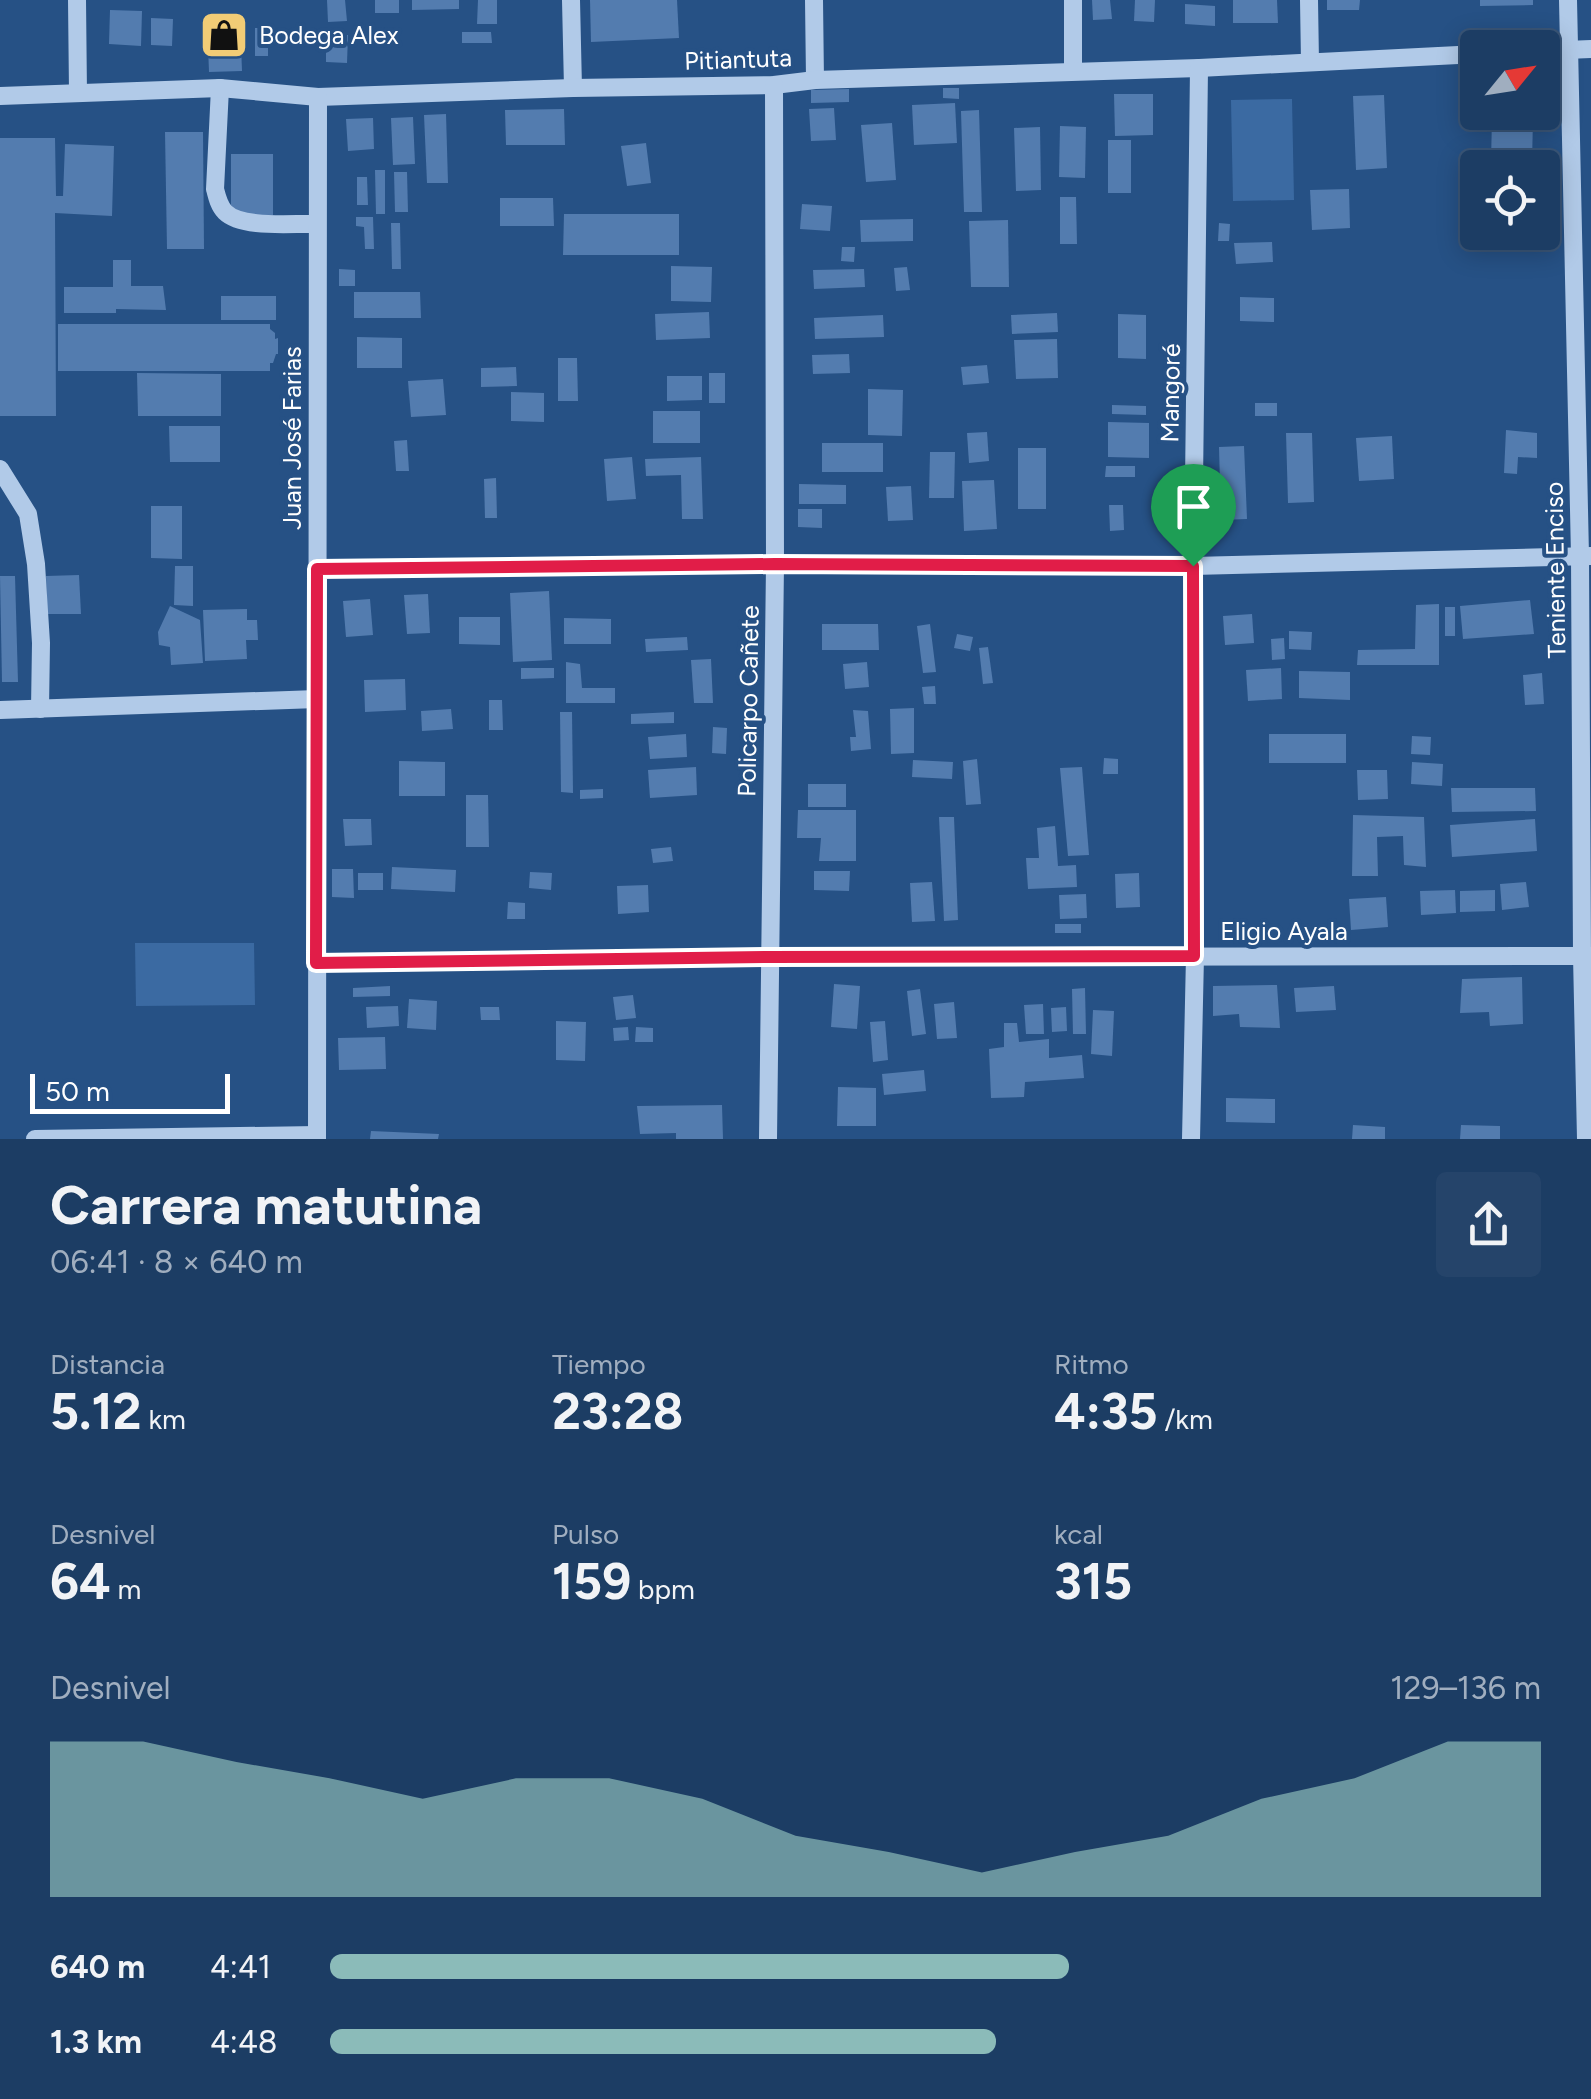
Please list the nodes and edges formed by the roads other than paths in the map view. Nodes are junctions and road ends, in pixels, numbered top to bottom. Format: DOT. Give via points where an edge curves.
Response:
graph roads {
  1 [pos="78,0"];
  2 [pos="571,0"];
  3 [pos="814,0"];
  4 [pos="1073,0"];
  5 [pos="1310,0"];
  6 [pos="1568,0"];
  7 [pos="1591,49"];
  8 [pos="1560,50"];
  9 [pos="1569,50"];
  10 [pos="1460,55"];
  11 [pos="1310,62"];
  12 [pos="1199,68"];
  13 [pos="1074,71"];
  14 [pos="814,80"];
  15 [pos="774,85"];
  16 [pos="220,88"];
  17 [pos="573,88"];
  18 [pos="78,93"];
  19 [pos="0,96"];
  20 [pos="318,97"];
  21 [pos="316,224"];
  22 [pos="0,469"];
  23 [pos="1586,556"];
  24 [pos="775,564"];
  25 [pos="1193,566"];
  26 [pos="317,569"];
  27 [pos="317,699"];
  28 [pos="40,709"];
  29 [pos="0,710"];
  30 [pos="1194,956"];
  31 [pos="1586,956"];
  32 [pos="769,957"];
  33 [pos="316,963"];
  34 [pos="317,1137"];
  35 [pos="35,1139"];
  36 [pos="768,1139"];
  37 [pos="1191,1139"];
  38 [pos="1586,1139"];
  1 -- 18 [label="street"];
  2 -- 17 [label="street"];
  3 -- 14 [label="street"];
  4 -- 13 [label="street"];
  5 -- 11 [label="street"];
  6 -- 9 [label="street, Teniente Enciso"];
  7 -- 9 [label="street"];
  8 -- 9 [label="street"];
  9 -- 23 [label="street, Teniente Enciso"];
  10 -- 11 [label="street, Pitiantuta"];
  11 -- 12 [label="street, Pitiantuta"];
  12 -- 13 [label="street, Pitiantuta"];
  12 -- 25 [label="street, Mangoré"];
  13 -- 14 [label="street, Pitiantuta"];
  14 -- 15 [label="street, Pitiantuta"];
  15 -- 17 [label="street, Pitiantuta"];
  15 -- 24 [label="street, Policarpo Cañete"];
  16 -- 18 [label="street, Pitiantuta"];
  16 -- 20 [label="street, Pitiantuta"];
  16 -- 21 [label="street" via="215,189 226,214 242,222"];
  17 -- 20 [label="street, Pitiantuta"];
  18 -- 19 [label="street, Pitiantuta"];
  20 -- 21 [label="street, Juan José Farias"];
  21 -- 26 [label="street, Juan José Farias"];
  22 -- 28 [label="street" via="28,514"];
  23 -- 25 [label="street"];
  23 -- 31 [label="street, Teniente Enciso"];
  24 -- 25 [label="street"];
  24 -- 26 [label="street"];
  24 -- 32 [label="street, Policarpo Cañete"];
  25 -- 30 [label="street, Mangoré"];
  26 -- 27 [label="street, Juan José Farias"];
  27 -- 28 [label="street"];
  27 -- 33 [label="street, Juan José Farias"];
  28 -- 29 [label="street"];
  30 -- 31 [label="street, Eligio Ayala"];
  30 -- 32 [label="street, Eligio Ayala"];
  30 -- 37 [label="street, Mangoré"];
  31 -- 38 [label="street, Teniente Enciso"];
  32 -- 33 [label="street, Eligio Ayala"];
  32 -- 36 [label="street, Policarpo Cañete"];
  33 -- 34 [label="street, Juan José Farias"];
  34 -- 35 [label="street"];
}
